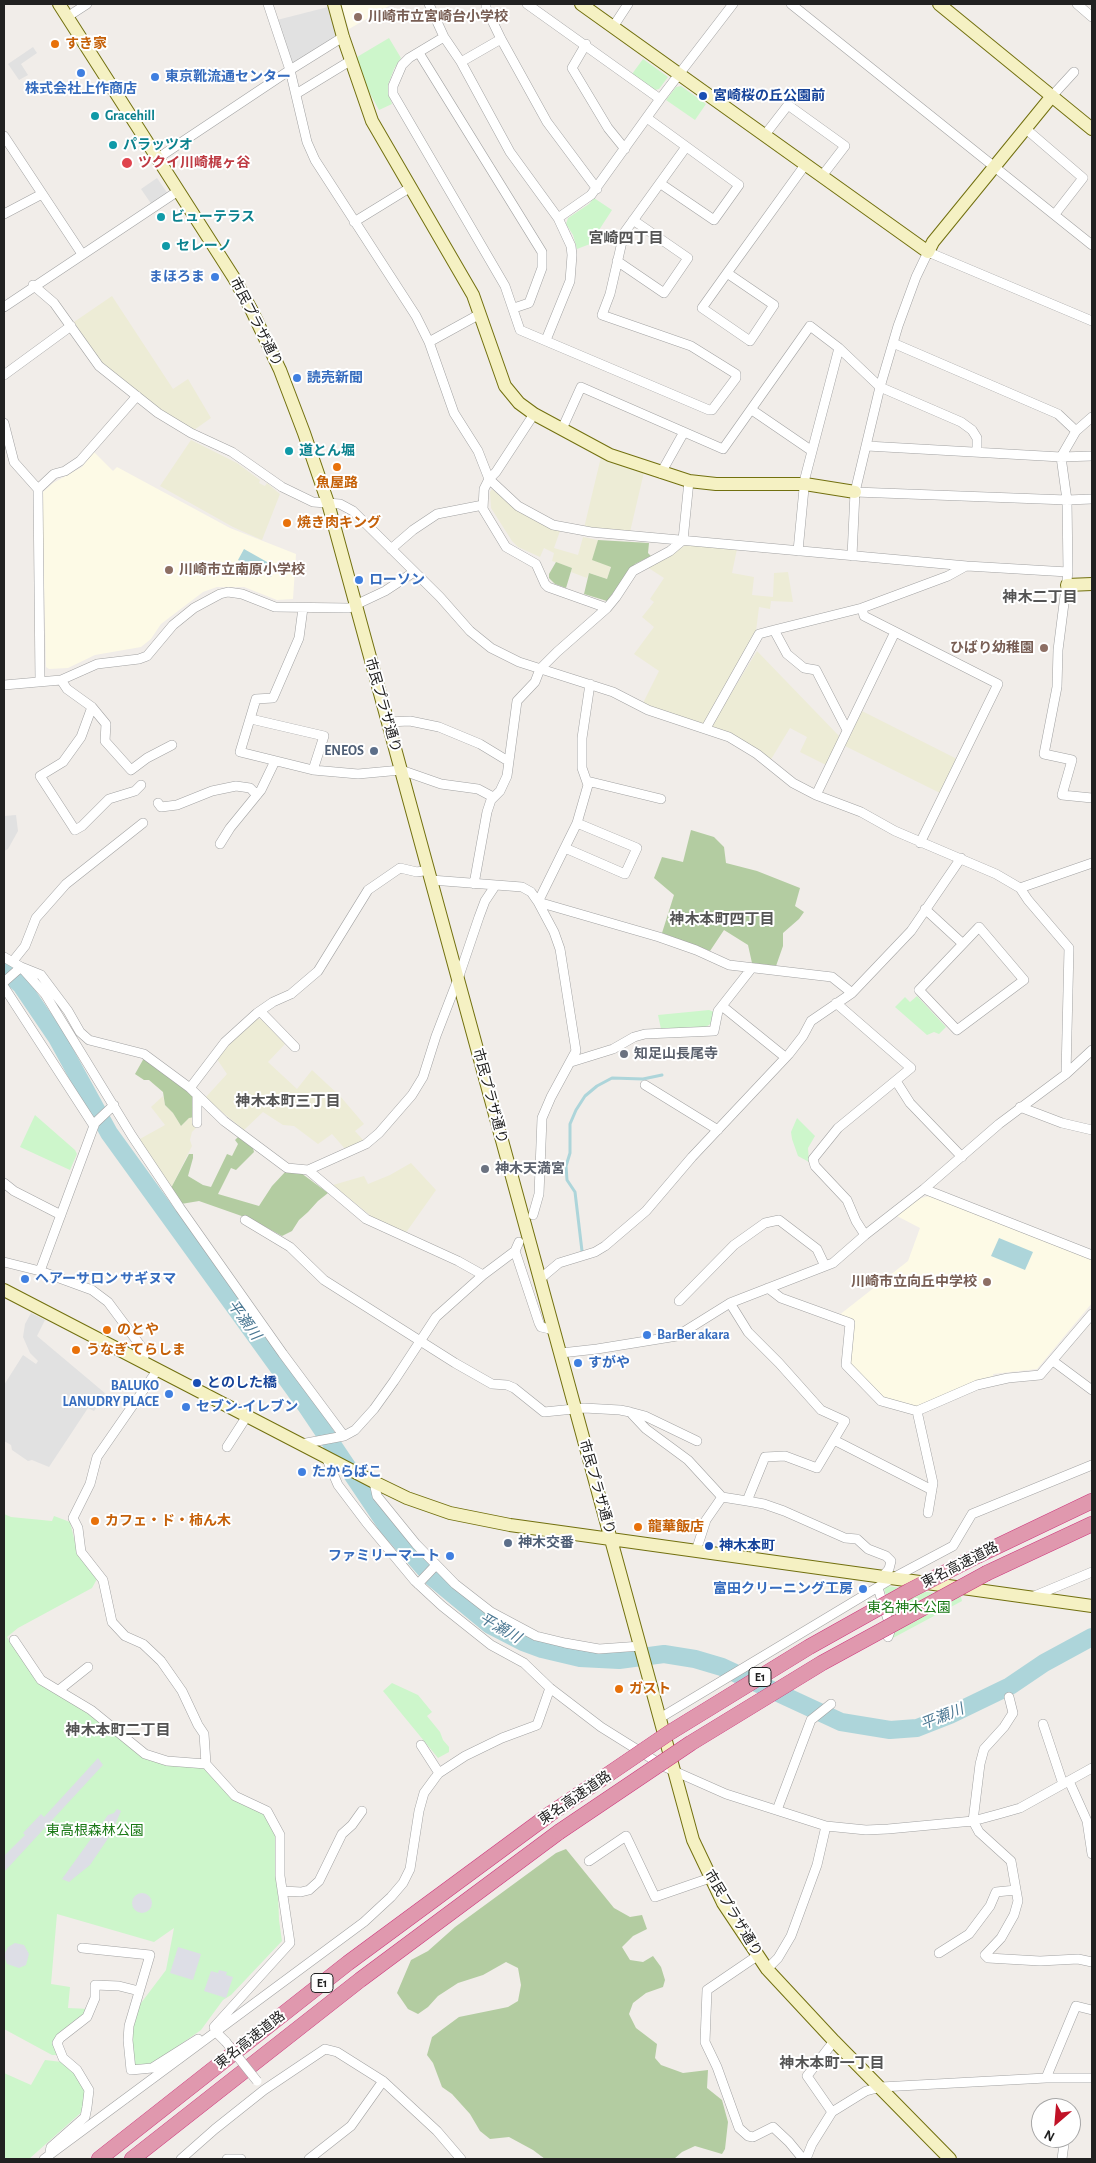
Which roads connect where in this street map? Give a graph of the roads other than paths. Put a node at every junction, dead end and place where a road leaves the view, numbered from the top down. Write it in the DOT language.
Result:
graph roads {
  1 [pos="59,4"];
  2 [pos="87,4"];
  3 [pos="268,4"];
  4 [pos="334,4"];
  5 [pos="429,4"];
  6 [pos="486,4"];
  7 [pos="527,4"];
  8 [pos="581,4"];
  9 [pos="628,4"];
  10 [pos="733,4"];
  11 [pos="791,4"];
  12 [pos="939,4"];
  13 [pos="1077,4"];
  14 [pos="67,17"];
  15 [pos="1092,17"];
  16 [pos="612,27"];
  17 [pos="342,37"];
  18 [pos="444,37"];
  19 [pos="501,39"];
  20 [pos="586,44"];
  21 [pos="419,53"];
  22 [pos="350,60"];
  23 [pos="461,62"];
  24 [pos="290,70"];
  25 [pos="1074,72"];
  26 [pos="678,74"];
  27 [pos="296,94"];
  28 [pos="1052,96"];
  29 [pos="660,99"];
  30 [pos="647,118"];
  31 [pos="1092,129"];
  32 [pos="1026,130"];
  33 [pos="4,136"];
  34 [pos="764,136"];
  35 [pos="686,147"];
  36 [pos="625,149"];
  37 [pos="8,151"];
  38 [pos="158,158"];
  39 [pos="805,165"];
  40 [pos="995,167"];
  41 [pos="822,176"];
  42 [pos="661,184"];
  43 [pos="411,187"];
  44 [pos="597,189"];
  45 [pos="178,191"];
  46 [pos="42,194"];
  47 [pos="4,214"];
  48 [pos="1055,214"];
  49 [pos="558,218"];
  50 [pos="633,220"];
  51 [pos="354,222"];
  52 [pos="1092,245"];
  53 [pos="928,252"];
  54 [pos="82,254"];
  55 [pos="617,262"];
  56 [pos="727,273"];
  57 [pos="33,285"];
  58 [pos="4,307"];
  59 [pos="514,308"];
  60 [pos="480,314"];
  61 [pos="1092,321"];
  62 [pos="71,326"];
  63 [pos="546,340"];
  64 [pos="429,342"];
  65 [pos="893,343"];
  66 [pos="838,348"];
  67 [pos="4,375"];
  68 [pos="880,386"];
  69 [pos="137,396"];
  70 [pos="752,410"];
  71 [pos="534,414"];
  72 [pos="1092,417"];
  73 [pos="4,423"];
  74 [pos="562,429"];
  75 [pos="1076,431"];
  76 [pos="684,432"];
  77 [pos="866,446"];
  78 [pos="812,451"];
  79 [pos="977,452"];
  80 [pos="1092,456"];
  81 [pos="1061,457"];
  82 [pos="661,473"];
  83 [pos="488,479"];
  84 [pos="689,481"];
  85 [pos="805,484"];
  86 [pos="38,489"];
  87 [pos="855,492"];
  88 [pos="1092,499"];
  89 [pos="1067,500"];
  90 [pos="328,502"];
  91 [pos="483,505"];
  92 [pos="683,540"];
  93 [pos="391,550"];
  94 [pos="798,551"];
  95 [pos="852,556"];
  96 [pos="968,566"];
  97 [pos="414,572"];
  98 [pos="1068,572"];
  99 [pos="1092,584"];
  100 [pos="1067,585"];
  101 [pos="356,606"];
  102 [pos="303,608"];
  103 [pos="607,608"];
  104 [pos="862,608"];
  105 [pos="774,630"];
  106 [pos="895,632"];
  107 [pos="540,669"];
  108 [pos="61,680"];
  109 [pos="40,681"];
  110 [pos="590,684"];
  111 [pos="4,685"];
  112 [pos="92,707"];
  113 [pos="251,719"];
  114 [pos="387,722"];
  115 [pos="706,728"];
  116 [pos="847,730"];
  117 [pos="172,746"];
  118 [pos="275,761"];
  119 [pos="508,761"];
  120 [pos="313,770"];
  121 [pos="401,770"];
  122 [pos="587,781"];
  123 [pos="141,785"];
  124 [pos="257,794"];
  125 [pos="816,795"];
  126 [pos="493,796"];
  127 [pos="1092,798"];
  128 [pos="661,799"];
  129 [pos="161,808"];
  130 [pos="143,823"];
  131 [pos="577,823"];
  132 [pos="920,842"];
  133 [pos="220,844"];
  134 [pos="565,848"];
  135 [pos="961,858"];
  136 [pos="1092,863"];
  137 [pos="430,875"];
  138 [pos="474,884"];
  139 [pos="495,886"];
  140 [pos="1020,888"];
  141 [pos="538,902"];
  142 [pos="925,909"];
  143 [pos="962,943"];
  144 [pos="4,957"];
  145 [pos="17,966"];
  146 [pos="751,969"];
  147 [pos="458,980"];
  148 [pos="5,983"];
  149 [pos="852,993"];
  150 [pos="836,1003"];
  151 [pos="722,1006"];
  152 [pos="260,1011"];
  153 [pos="295,1047"];
  154 [pos="1092,1050"];
  155 [pos="785,1058"];
  156 [pos="571,1062"];
  157 [pos="1066,1074"];
  158 [pos="896,1081"];
  159 [pos="645,1085"];
  160 [pos="190,1088"];
  161 [pos="198,1097"];
  162 [pos="113,1107"];
  163 [pos="1020,1107"];
  164 [pos="197,1123"];
  165 [pos="94,1125"];
  166 [pos="718,1130"];
  167 [pos="1092,1130"];
  168 [pos="962,1157"];
  169 [pos="308,1170"];
  170 [pos="4,1183"];
  171 [pos="924,1190"];
  172 [pos="61,1215"];
  173 [pos="533,1215"];
  174 [pos="245,1220"];
  175 [pos="865,1235"];
  176 [pos="1092,1255"];
  177 [pos="4,1262"];
  178 [pos="825,1266"];
  179 [pos="40,1271"];
  180 [pos="483,1275"];
  181 [pos="540,1279"];
  182 [pos="768,1288"];
  183 [pos="4,1290"];
  184 [pos="679,1301"];
  185 [pos="730,1303"];
  186 [pos="1092,1314"];
  187 [pos="554,1330"];
  188 [pos="420,1340"];
  189 [pos="561,1353"];
  190 [pos="142,1361"];
  191 [pos="1053,1361"];
  192 [pos="158,1369"];
  193 [pos="1092,1390"];
  194 [pos="575,1409"];
  195 [pos="630,1412"];
  196 [pos="917,1412"];
  197 [pos="247,1416"];
  198 [pos="344,1436"];
  199 [pos="834,1440"];
  200 [pos="697,1441"];
  201 [pos="301,1444"];
  202 [pos="227,1447"];
  203 [pos="326,1457"];
  204 [pos="1092,1465"];
  205 [pos="374,1482"];
  206 [pos="932,1490"];
  207 [pos="722,1497"];
  208 [pos="747,1500"];
  209 [pos="1092,1501"];
  210 [pos="928,1513"];
  211 [pos="1092,1524"];
  212 [pos="611,1538"];
  213 [pos="696,1551"];
  214 [pos="435,1567"];
  215 [pos="1092,1572"];
  216 [pos="885,1580"];
  217 [pos="420,1582"];
  218 [pos="1032,1598"];
  219 [pos="1092,1606"];
  220 [pos="888,1637"];
  221 [pos="14,1640"];
  222 [pos="641,1648"];
  223 [pos="88,1667"];
  224 [pos="550,1688"];
  225 [pos="59,1690"];
  226 [pos="1009,1697"];
  227 [pos="829,1705"];
  228 [pos="660,1718"];
  229 [pos="1043,1724"];
  230 [pos="421,1745"];
  231 [pos="206,1764"];
  232 [pos="1092,1768"];
  233 [pos="674,1772"];
  234 [pos="439,1773"];
  235 [pos="1066,1782"];
  236 [pos="777,1810"];
  237 [pos="362,1811"];
  238 [pos="973,1821"];
  239 [pos="826,1826"];
  240 [pos="1092,1854"];
  241 [pos="589,1861"];
  242 [pos="710,1878"];
  243 [pos="1016,1890"];
  244 [pos="283,1891"];
  245 [pos="82,1948"];
  246 [pos="939,1953"];
  247 [pos="757,1956"];
  248 [pos="1092,1962"];
  249 [pos="766,1969"];
  250 [pos="140,1991"];
  251 [pos="1092,2010"];
  252 [pos="216,2032"];
  253 [pos="834,2041"];
  254 [pos="1046,2078"];
  255 [pos="1092,2078"];
  256 [pos="383,2081"];
  257 [pos="881,2087"];
  258 [pos="264,2090"];
  259 [pos="832,2112"];
  260 [pos="47,2158"];
  261 [pos="100,2159"];
  262 [pos="132,2159"];
  263 [pos="180,2159"];
  264 [pos="226,2159"];
  265 [pos="241,2159"];
  266 [pos="309,2159"];
  267 [pos="461,2159"];
  268 [pos="805,2159"];
  269 [pos="950,2159"];
  1 -- 14 [label="street, 市民プラザ通り"];
  2 -- 14 [label="street"];
  3 -- 24 [label="street"];
  4 -- 17 [label="street"];
  5 -- 18 [label="street"];
  6 -- 19 [label="street"];
  7 -- 20 [label="street"];
  8 -- 16 [label="street"];
  9 -- 16 [label="street"];
  10 -- 26 [label="street"];
  11 -- 40 [label="street"];
  12 -- 28 [label="street"];
  13 -- 15 [label="street"];
  14 -- 38 [label="street, 市民プラザ通り"];
  16 -- 26 [label="street"];
  17 -- 22 [label="street"];
  17 -- 24 [label="street"];
  18 -- 21 [label="street"];
  18 -- 23 [label="street"];
  19 -- 23 [label="street"];
  19 -- 44 [label="street"];
  20 -- 29 [label="street"];
  20 -- 36 [label="street"];
  21 -- 59 [label="street"];
  21 -- 59 [label="street"];
  22 -- 27 [label="street"];
  22 -- 43 [label="street"];
  23 -- 49 [label="street"];
  24 -- 27 [label="street"];
  24 -- 38 [label="street"];
  25 -- 28 [label="street"];
  26 -- 29 [label="street"];
  26 -- 34 [label="street"];
  27 -- 51 [label="street"];
  28 -- 31 [label="street"];
  28 -- 32 [label="street"];
  29 -- 30 [label="street"];
  30 -- 35 [label="street"];
  30 -- 36 [label="street"];
  32 -- 40 [label="street"];
  32 -- 48 [label="street"];
  33 -- 37 [label="street"];
  34 -- 39 [label="street"];
  34 -- 41 [label="street"];
  35 -- 42 [label="street"];
  35 -- 42 [label="street"];
  36 -- 44 [label="street"];
  37 -- 46 [label="street"];
  38 -- 45 [label="street, 市民プラザ通り"];
  39 -- 41 [label="street"];
  39 -- 56 [label="street"];
  40 -- 48 [label="street"];
  40 -- 53 [label="street"];
  41 -- 53 [label="street"];
  42 -- 50 [label="street"];
  43 -- 51 [label="street"];
  43 -- 60 [label="street"];
  44 -- 49 [label="street"];
  45 -- 54 [label="street"];
  45 -- 90 [label="street, 市民プラザ通り"];
  46 -- 47 [label="street"];
  46 -- 54 [label="street"];
  48 -- 52 [label="street"];
  49 -- 63 [label="street"];
  50 -- 55 [label="street"];
  50 -- 55 [label="street"];
  51 -- 64 [label="street"];
  53 -- 61 [label="street"];
  53 -- 65 [label="street"];
  54 -- 57 [label="street"];
  55 -- 63 [label="street"];
  56 -- 56 [label="street"];
  57 -- 58 [label="street"];
  57 -- 62 [label="street"];
  59 -- 63 [label="street"];
  60 -- 64 [label="street"];
  60 -- 71 [label="street"];
  62 -- 67 [label="street"];
  62 -- 69 [label="street"];
  64 -- 83 [label="street"];
  65 -- 68 [label="street"];
  65 -- 75 [label="street"];
  66 -- 68 [label="street"];
  66 -- 70 [label="street"];
  66 -- 78 [label="street"];
  68 -- 77 [label="street"];
  68 -- 79 [label="street"];
  69 -- 86 [label="street"];
  69 -- 90 [label="street"];
  70 -- 76 [label="street"];
  70 -- 78 [label="street"];
  71 -- 74 [label="street"];
  71 -- 83 [label="street"];
  72 -- 75 [label="street"];
  73 -- 86 [label="street"];
  74 -- 76 [label="street"];
  74 -- 82 [label="street"];
  75 -- 81 [label="street"];
  76 -- 82 [label="street"];
  77 -- 79 [label="street"];
  77 -- 87 [label="street"];
  78 -- 85 [label="street"];
  79 -- 81 [label="street"];
  80 -- 81 [label="street"];
  81 -- 89 [label="street"];
  82 -- 84 [label="street"];
  83 -- 91 [label="street"];
  83 -- 92 [label="street"];
  84 -- 85 [label="street"];
  84 -- 92 [label="street"];
  85 -- 87 [label="street"];
  85 -- 94 [label="street"];
  86 -- 109 [label="street"];
  87 -- 89 [label="street"];
  87 -- 95 [label="street"];
  88 -- 89 [label="street"];
  89 -- 98 [label="street"];
  90 -- 93 [label="street"];
  90 -- 101 [label="street, 市民プラザ通り"];
  91 -- 93 [label="street"];
  91 -- 103 [label="street"];
  92 -- 94 [label="street"];
  92 -- 103 [label="street"];
  93 -- 97 [label="street"];
  94 -- 95 [label="street"];
  95 -- 96 [label="street"];
  96 -- 98 [label="street"];
  96 -- 104 [label="street"];
  97 -- 101 [label="street"];
  97 -- 107 [label="street"];
  98 -- 100 [label="street"];
  99 -- 100 [label="street"];
  100 -- 127 [label="street"];
  101 -- 102 [label="street"];
  101 -- 114 [label="street, 市民プラザ通り"];
  102 -- 108 [label="street"];
  102 -- 113 [label="street"];
  103 -- 107 [label="street"];
  104 -- 105 [label="street"];
  104 -- 106 [label="street"];
  105 -- 115 [label="street"];
  105 -- 116 [label="street"];
  106 -- 116 [label="street"];
  106 -- 132 [label="street"];
  107 -- 110 [label="street"];
  107 -- 119 [label="street"];
  108 -- 109 [label="street"];
  108 -- 112 [label="street"];
  109 -- 111 [label="street"];
  110 -- 115 [label="street"];
  110 -- 122 [label="street"];
  112 -- 117 [label="street"];
  112 -- 123 [label="street"];
  113 -- 118 [label="street"];
  113 -- 120 [label="street"];
  114 -- 119 [label="street"];
  114 -- 121 [label="street, 市民プラザ通り"];
  115 -- 125 [label="street"];
  116 -- 125 [label="street"];
  118 -- 120 [label="street"];
  118 -- 124 [label="street"];
  119 -- 126 [label="street"];
  120 -- 121 [label="street"];
  121 -- 126 [label="street"];
  121 -- 137 [label="street, 市民プラザ通り"];
  122 -- 128 [label="street"];
  122 -- 131 [label="street"];
  124 -- 129 [label="street"];
  124 -- 133 [label="street"];
  125 -- 132 [label="street"];
  126 -- 138 [label="street"];
  130 -- 145 [label="street"];
  131 -- 134 [label="street"];
  131 -- 134 [label="street"];
  132 -- 135 [label="street"];
  134 -- 141 [label="street"];
  135 -- 140 [label="street"];
  135 -- 142 [label="street"];
  136 -- 140 [label="street"];
  137 -- 138 [label="street"];
  137 -- 147 [label="street, 市民プラザ通り"];
  137 -- 152 [label="street"];
  138 -- 139 [label="street"];
  139 -- 141 [label="street"];
  139 -- 147 [label="street"];
  140 -- 157 [label="street"];
  141 -- 146 [label="street"];
  141 -- 156 [label="street"];
  142 -- 143 [label="street"];
  142 -- 149 [label="street"];
  143 -- 143 [label="street"];
  144 -- 145 [label="street"];
  145 -- 148 [label="street"];
  145 -- 160 [label="street"];
  145 -- 162 [label="street"];
  146 -- 149 [label="street"];
  146 -- 151 [label="street"];
  147 -- 169 [label="street"];
  147 -- 181 [label="street, 市民プラザ通り"];
  148 -- 165 [label="street"];
  149 -- 150 [label="street"];
  150 -- 155 [label="street"];
  150 -- 158 [label="street"];
  151 -- 155 [label="street"];
  151 -- 156 [label="street"];
  152 -- 153 [label="street"];
  152 -- 160 [label="street"];
  154 -- 157 [label="street"];
  155 -- 166 [label="street"];
  156 -- 173 [label="street"];
  157 -- 163 [label="street"];
  158 -- 168 [label="street"];
  158 -- 175 [label="street"];
  159 -- 166 [label="street"];
  160 -- 161 [label="street"];
  161 -- 164 [label="street"];
  161 -- 169 [label="street"];
  162 -- 165 [label="street"];
  162 -- 198 [label="street"];
  163 -- 167 [label="street"];
  163 -- 168 [label="street"];
  165 -- 172 [label="street"];
  166 -- 181 [label="street"];
  168 -- 171 [label="street"];
  169 -- 180 [label="street"];
  170 -- 172 [label="street"];
  171 -- 175 [label="street"];
  171 -- 176 [label="street"];
  172 -- 179 [label="street"];
  174 -- 188 [label="street"];
  175 -- 178 [label="street"];
  177 -- 179 [label="street"];
  178 -- 182 [label="street"];
  178 -- 184 [label="street"];
  179 -- 190 [label="street"];
  180 -- 187 [label="street"];
  180 -- 188 [label="street"];
  181 -- 187 [label="street, 市民プラザ通り"];
  182 -- 185 [label="street"];
  182 -- 196 [label="street"];
  183 -- 190 [label="street"];
  185 -- 189 [label="street"];
  185 -- 199 [label="street"];
  186 -- 191 [label="street"];
  187 -- 189 [label="street, 市民プラザ通り"];
  188 -- 194 [label="street"];
  188 -- 198 [label="street"];
  189 -- 194 [label="street, 市民プラザ通り"];
  190 -- 192 [label="street"];
  191 -- 193 [label="street"];
  191 -- 196 [label="street"];
  192 -- 197 [label="street"];
  192 -- 231 [label="street"];
  194 -- 195 [label="street"];
  194 -- 212 [label="street, 市民プラザ通り"];
  195 -- 200 [label="street"];
  195 -- 207 [label="street"];
  196 -- 206 [label="street"];
  197 -- 201 [label="street"];
  197 -- 202 [label="street"];
  198 -- 201 [label="street"];
  199 -- 206 [label="street"];
  199 -- 208 [label="street"];
  201 -- 203 [label="street"];
  203 -- 205 [label="street"];
  203 -- 217 [label="street"];
  204 -- 216 [label="street"];
  205 -- 212 [label="street"];
  205 -- 214 [label="street"];
  206 -- 210 [label="street"];
  207 -- 208 [label="street"];
  207 -- 213 [label="street"];
  208 -- 216 [label="street"];
  209 -- 261 [label="highway, 東名高速道路 / E1, bridge"];
  211 -- 262 [label="highway, 東名高速道路 / E1, bridge"];
  212 -- 213 [label="street"];
  212 -- 222 [label="street, 市民プラザ通り"];
  213 -- 216 [label="street"];
  214 -- 217 [label="street"];
  214 -- 222 [label="street"];
  215 -- 218 [label="street"];
  216 -- 218 [label="street"];
  216 -- 220 [label="street"];
  216 -- 228 [label="street"];
  217 -- 224 [label="street"];
  218 -- 219 [label="street"];
  221 -- 225 [label="street"];
  222 -- 228 [label="street, 市民プラザ通り"];
  223 -- 225 [label="street"];
  224 -- 233 [label="street"];
  224 -- 234 [label="street"];
  225 -- 231 [label="street"];
  226 -- 238 [label="street"];
  227 -- 236 [label="street"];
  228 -- 233 [label="street, 市民プラザ通り"];
  229 -- 235 [label="street"];
  230 -- 234 [label="street"];
  231 -- 244 [label="street"];
  232 -- 235 [label="street"];
  233 -- 236 [label="street"];
  233 -- 242 [label="street, 市民プラザ通り"];
  234 -- 252 [label="street"];
  235 -- 238 [label="street"];
  235 -- 240 [label="street"];
  236 -- 239 [label="street"];
  237 -- 244 [label="street"];
  238 -- 239 [label="street"];
  238 -- 243 [label="street"];
  239 -- 249 [label="street"];
  241 -- 242 [label="street"];
  242 -- 247 [label="street, 市民プラザ通り"];
  243 -- 246 [label="street"];
  243 -- 248 [label="street"];
  244 -- 252 [label="street"];
  245 -- 250 [label="street"];
  247 -- 249 [label="street, 市民プラザ通り"];
  247 -- 268 [label="street"];
  249 -- 253 [label="street, 市民プラザ通り"];
  250 -- 252 [label="street"];
  250 -- 260 [label="street"];
  251 -- 254 [label="street"];
  252 -- 258 [label="street, bridge"];
  252 -- 260 [label="street"];
  253 -- 257 [label="street, 市民プラザ通り"];
  253 -- 259 [label="street"];
  254 -- 255 [label="street"];
  254 -- 257 [label="street"];
  256 -- 258 [label="street"];
  256 -- 266 [label="street"];
  256 -- 267 [label="street"];
  257 -- 259 [label="street"];
  257 -- 269 [label="street, 市民プラザ通り"];
  258 -- 263 [label="street"];
  259 -- 268 [label="street"];
  264 -- 265 [label="street"];
}
